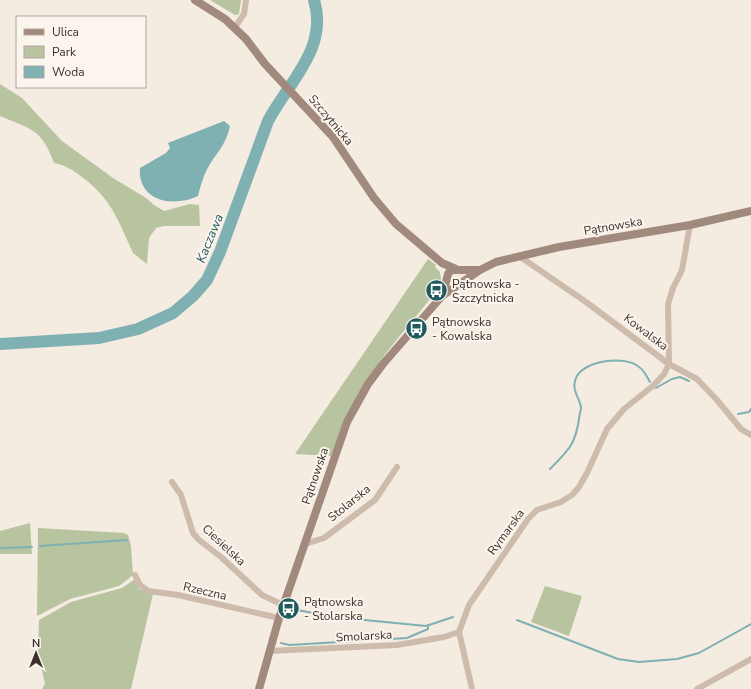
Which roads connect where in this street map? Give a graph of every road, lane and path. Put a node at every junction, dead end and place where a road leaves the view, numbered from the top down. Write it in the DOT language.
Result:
graph roads {
  1 [pos="195,0"];
  2 [pos="246,0"];
  3 [pos="235,27"];
  4 [pos="751,210"];
  5 [pos="690,225"];
  6 [pos="519,256"];
  7 [pos="442,263"];
  8 [pos="458,269"];
  9 [pos="480,270"];
  10 [pos="447,277"];
  11 [pos="460,283"];
  12 [pos="442,296"];
  13 [pos="669,364"];
  14 [pos="751,435"];
  15 [pos="397,467"];
  16 [pos="172,482"];
  17 [pos="305,544"];
  18 [pos="135,575"];
  19 [pos="283,605"];
  20 [pos="279,618"];
  21 [pos="459,632"];
  22 [pos="269,650"];
  23 [pos="751,659"];
  24 [pos="259,689"];
  25 [pos="472,689"];
  26 [pos="697,689"];
  1 -- 3 [label="street, Szczytnicka"];
  2 -- 3 [label="street"];
  3 -- 7 [label="street, Szczytnicka"];
  4 -- 5 [label="street, Pątnowska"];
  5 -- 6 [label="street, Pątnowska"];
  5 -- 13 [label="street"];
  6 -- 9 [label="street, Pątnowska"];
  6 -- 13 [label="street, Kowalska"];
  7 -- 8 [label="street, Szczytnicka"];
  7 -- 10 [label="street"];
  8 -- 9 [label="street, Pątnowska"];
  8 -- 10 [label="street"];
  8 -- 11 [label="street"];
  9 -- 11 [label="street, Pątnowska"];
  10 -- 11 [label="street"];
  10 -- 12 [label="street, Pątnowska"];
  11 -- 12 [label="street, Pątnowska"];
  12 -- 17 [label="street, Pątnowska"];
  13 -- 14 [label="street, Kowalska"];
  13 -- 21 [label="street, Rymarska"];
  15 -- 17 [label="street, Stolarska"];
  16 -- 19 [label="street, Ciesielska"];
  17 -- 19 [label="street, Pątnowska"];
  18 -- 20 [label="street, Rzeczna"];
  19 -- 20 [label="street, Pątnowska"];
  20 -- 22 [label="street, Pątnowska"];
  21 -- 22 [label="street, Smolarska"];
  21 -- 25 [label="street"];
  22 -- 24 [label="street, Pątnowska"];
  23 -- 26 [label="street"];
}
